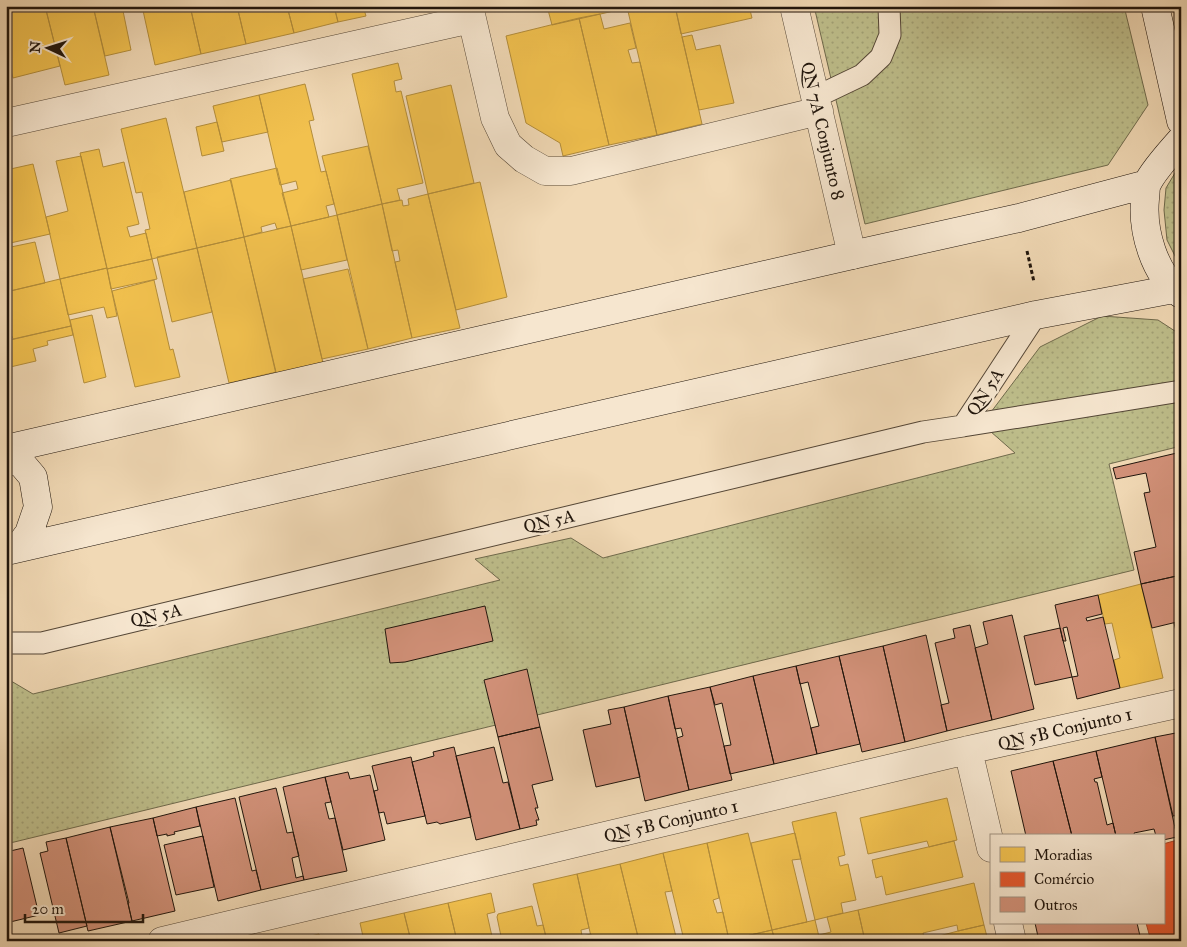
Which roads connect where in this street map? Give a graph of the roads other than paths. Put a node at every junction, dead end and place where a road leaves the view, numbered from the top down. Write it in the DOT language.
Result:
graph roads {
  1 [pos="794,6"];
  2 [pos="889,6"];
  3 [pos="1155,6"];
  4 [pos="470,12"];
  5 [pos="817,104"];
  6 [pos="1181,121"];
  7 [pos="6,123"];
  8 [pos="1181,140"];
  9 [pos="1147,184"];
  10 [pos="852,255"];
  11 [pos="1177,292"];
  12 [pos="1038,314"];
  13 [pos="1181,391"];
  14 [pos="963,426"];
  15 [pos="6,449"];
  16 [pos="6,457"];
  17 [pos="12,549"];
  18 [pos="6,643"];
  19 [pos="1181,703"];
  20 [pos="968,750"];
  21 [pos="990,844"];
  22 [pos="1008,924"];
  23 [pos="162,941"];
  24 [pos="1012,941"];
  1 -- 5 [label="main road, QN 7A Conjunto 8"];
  2 -- 5 [label="lane"];
  3 -- 6 [label="main road"];
  4 -- 5 [label="main road"];
  4 -- 7 [label="main road"];
  5 -- 10 [label="main road, QN 7A Conjunto 8"];
  8 -- 9 [label="main road"];
  9 -- 10 [label="main road"];
  9 -- 11 [label="main road"];
  10 -- 15 [label="main road"];
  11 -- 12 [label="main road"];
  12 -- 14 [label="lane, QN 5A"];
  12 -- 17 [label="main road"];
  13 -- 14 [label="lane"];
  14 -- 18 [label="lane, QN 5A"];
  16 -- 17 [label="main road"];
  19 -- 20 [label="main road, QN 5B Conjunto 1"];
  20 -- 21 [label="main road"];
  20 -- 23 [label="main road, QN 5B Conjunto 1"];
  22 -- 24 [label="main road"];
}
